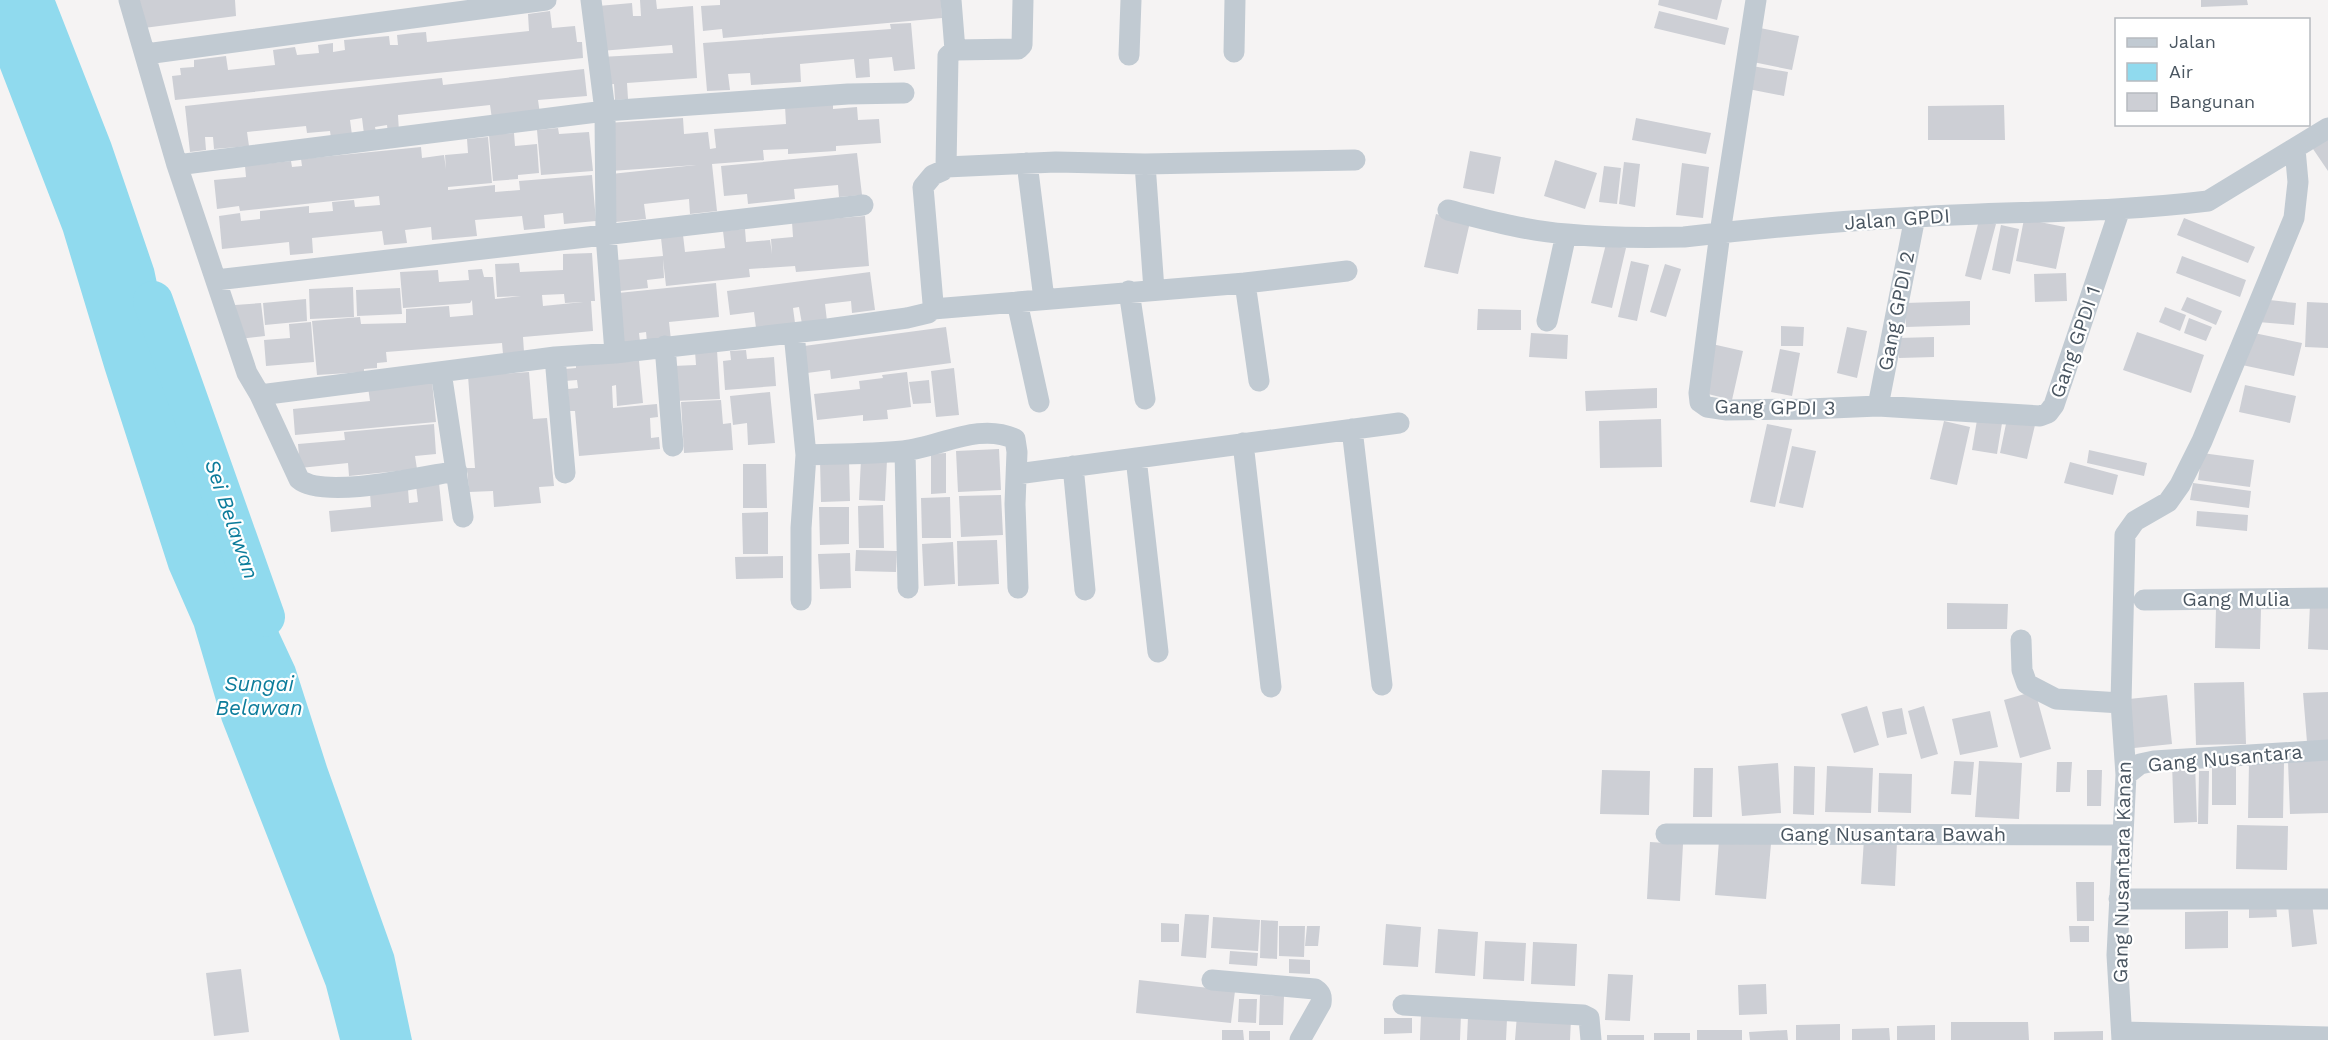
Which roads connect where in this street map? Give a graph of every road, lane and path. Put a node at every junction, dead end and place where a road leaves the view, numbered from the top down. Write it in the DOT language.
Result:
graph roads {
  1 [pos="129,0"];
  2 [pos="546,0"];
  3 [pos="591,0"];
  4 [pos="951,0"];
  5 [pos="1023,0"];
  6 [pos="1131,0"];
  7 [pos="1235,0"];
  8 [pos="1756,0"];
  9 [pos="955,50"];
  10 [pos="1234,52"];
  11 [pos="146,54"];
  12 [pos="1129,55"];
  13 [pos="904,93"];
  14 [pos="605,111"];
  15 [pos="2328,128"];
  16 [pos="2295,148"];
  17 [pos="1355,160"];
  18 [pos="1027,163"];
  19 [pos="1145,164"];
  20 [pos="177,165"];
  21 [pos="946,167"];
  22 [pos="864,205"];
  23 [pos="2120,209"];
  24 [pos="1448,210"];
  25 [pos="1915,217"];
  26 [pos="1720,233"];
  27 [pos="1566,234"];
  28 [pos="606,235"];
  29 [pos="1347,271"];
  30 [pos="216,280"];
  31 [pos="1245,283"];
  32 [pos="1154,290"];
  33 [pos="1129,291"];
  34 [pos="1044,299"];
  35 [pos="1017,302"];
  36 [pos="933,309"];
  37 [pos="1547,321"];
  38 [pos="794,333"];
  39 [pos="665,346"];
  40 [pos="615,353"];
  41 [pos="555,357"];
  42 [pos="441,372"];
  43 [pos="1259,381"];
  44 [pos="260,395"];
  45 [pos="1145,399"];
  46 [pos="1039,402"];
  47 [pos="1878,406"];
  48 [pos="1399,423"];
  49 [pos="1352,429"];
  50 [pos="1242,444"];
  51 [pos="674,446"];
  52 [pos="905,451"];
  53 [pos="806,455"];
  54 [pos="1136,458"];
  55 [pos="1073,466"];
  56 [pos="457,471"];
  57 [pos="565,473"];
  58 [pos="1017,474"];
  59 [pos="463,517"];
  60 [pos="908,588"];
  61 [pos="1018,588"];
  62 [pos="1085,590"];
  63 [pos="2328,598"];
  64 [pos="801,600"];
  65 [pos="2144,600"];
  66 [pos="2021,640"];
  67 [pos="1158,652"];
  68 [pos="1382,685"];
  69 [pos="1271,687"];
  70 [pos="2121,703"];
  71 [pos="2328,750"];
  72 [pos="2126,775"];
  73 [pos="1666,834"];
  74 [pos="2121,835"];
  75 [pos="2119,899"];
  76 [pos="2328,899"];
  77 [pos="1212,980"];
  78 [pos="1403,1005"];
  79 [pos="2122,1036"];
  80 [pos="2328,1037"];
  81 [pos="1300,1040"];
  82 [pos="1591,1040"];
  1 -- 11 [label="street"];
  2 -- 11 [label="street"];
  3 -- 14 [label="street"];
  4 -- 9 [label="street"];
  5 -- 9 [label="street"];
  6 -- 12 [label="street"];
  7 -- 10 [label="street"];
  8 -- 26 [label="street"];
  9 -- 21 [label="street"];
  11 -- 20 [label="street"];
  13 -- 14 [label="street"];
  14 -- 20 [label="street"];
  14 -- 28 [label="street"];
  15 -- 16 [label="street, Jalan GPDI"];
  16 -- 23 [label="street, Jalan GPDI"];
  16 -- 70 [label="street, Gang Nusantara Kanan"];
  17 -- 19 [label="street"];
  18 -- 19 [label="street"];
  18 -- 21 [label="street"];
  18 -- 34 [label="street"];
  19 -- 32 [label="street"];
  20 -- 30 [label="street"];
  21 -- 36 [label="street"];
  22 -- 28 [label="street"];
  23 -- 25 [label="street, Jalan GPDI"];
  23 -- 47 [label="street, Gang GPDI 1"];
  24 -- 27 [label="street, Jalan GPDI"];
  25 -- 26 [label="street, Jalan GPDI"];
  25 -- 47 [label="street, Gang GPDI 2"];
  26 -- 27 [label="street, Jalan GPDI"];
  26 -- 47 [label="street, Gang GPDI 3"];
  27 -- 37 [label="street"];
  28 -- 30 [label="street"];
  28 -- 40 [label="street"];
  29 -- 31 [label="street"];
  30 -- 44 [label="street"];
  31 -- 32 [label="street"];
  31 -- 43 [label="street"];
  32 -- 33 [label="street"];
  33 -- 34 [label="street"];
  33 -- 45 [label="street"];
  34 -- 35 [label="street"];
  35 -- 36 [label="street"];
  35 -- 46 [label="street"];
  36 -- 38 [label="street"];
  38 -- 39 [label="street"];
  38 -- 53 [label="street"];
  39 -- 40 [label="street"];
  39 -- 51 [label="street"];
  40 -- 41 [label="street"];
  41 -- 42 [label="street"];
  41 -- 57 [label="street"];
  42 -- 44 [label="street"];
  42 -- 56 [label="street"];
  44 -- 56 [label="street"];
  48 -- 49 [label="street"];
  49 -- 50 [label="street"];
  49 -- 68 [label="street"];
  50 -- 54 [label="street"];
  50 -- 69 [label="street"];
  52 -- 53 [label="street"];
  52 -- 58 [label="street"];
  52 -- 60 [label="street"];
  53 -- 64 [label="street"];
  54 -- 55 [label="street"];
  54 -- 67 [label="street"];
  55 -- 58 [label="street"];
  55 -- 62 [label="street"];
  56 -- 59 [label="street"];
  58 -- 61 [label="street"];
  63 -- 65 [label="street, Gang Mulia"];
  66 -- 70 [label="street"];
  70 -- 72 [label="street, Gang Nusantara Kanan"];
  71 -- 72 [label="street, Gang Nusantara"];
  72 -- 74 [label="street, Gang Nusantara Kanan"];
  73 -- 74 [label="street, Gang Nusantara Bawah"];
  74 -- 75 [label="street, Gang Nusantara Kanan"];
  75 -- 76 [label="street"];
  75 -- 79 [label="street, Gang Nusantara Kanan"];
  77 -- 81 [label="street"];
  78 -- 82 [label="street"];
  79 -- 80 [label="street"];
}
